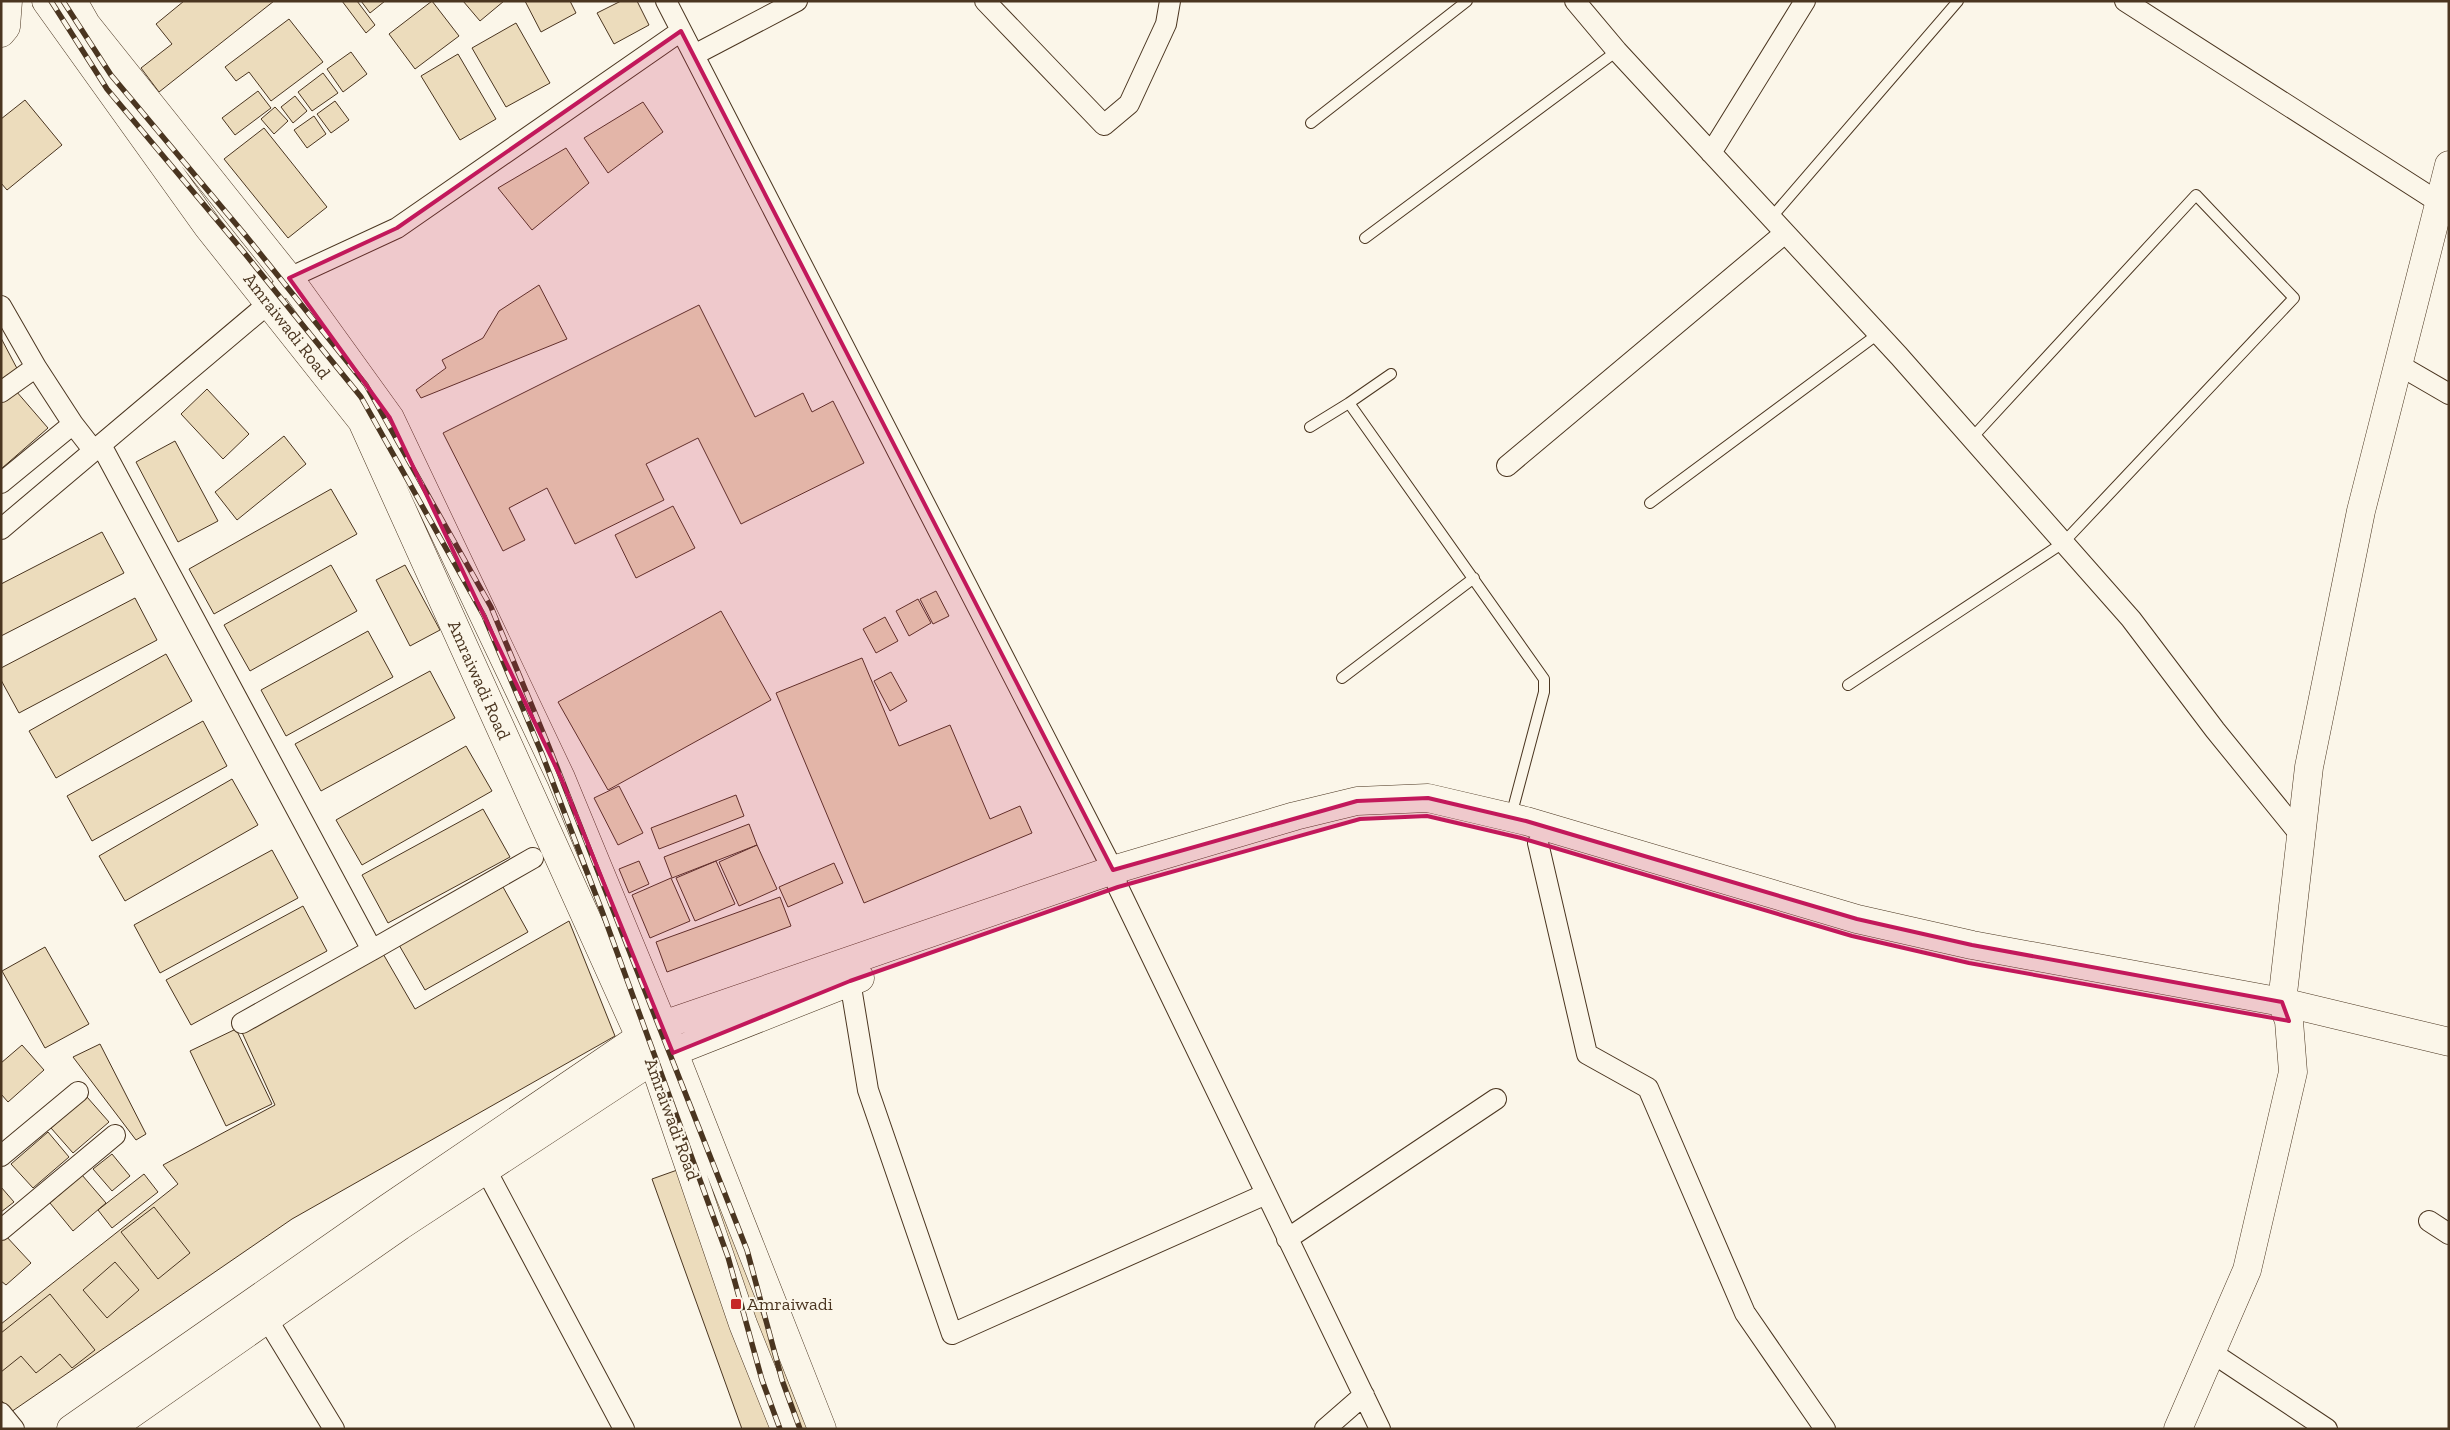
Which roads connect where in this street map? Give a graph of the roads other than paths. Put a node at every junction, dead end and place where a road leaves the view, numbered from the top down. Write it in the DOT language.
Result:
graph roads {
  1 [pos="8,1"];
  2 [pos="46,1"];
  3 [pos="74,1"];
  4 [pos="666,1"];
  5 [pos="797,1"];
  6 [pos="985,1"];
  7 [pos="1170,1"];
  8 [pos="1467,1"];
  9 [pos="1575,1"];
  10 [pos="1805,1"];
  11 [pos="1958,1"];
  12 [pos="2126,1"];
  13 [pos="681,31"];
  14 [pos="1,33"];
  15 [pos="1617,51"];
  16 [pos="694,56"];
  17 [pos="1312,123"];
  18 [pos="1711,153"];
  19 [pos="2449,165"];
  20 [pos="2440,203"];
  21 [pos="1771,218"];
  22 [pos="1785,233"];
  23 [pos="1365,238"];
  24 [pos="289,278"];
  25 [pos="269,303"];
  26 [pos="1,306"];
  27 [pos="1878,334"];
  28 [pos="2399,365"];
  29 [pos="36,367"];
  30 [pos="1391,374"];
  31 [pos="1,392"];
  32 [pos="2449,394"];
  33 [pos="1349,403"];
  34 [pos="73,424"];
  35 [pos="1310,427"];
  36 [pos="1971,439"];
  37 [pos="98,448"];
  38 [pos="1507,466"];
  39 [pos="1,483"];
  40 [pos="1650,503"];
  41 [pos="1,529"];
  42 [pos="2064,543"];
  43 [pos="1474,578"];
  44 [pos="1342,678"];
  45 [pos="1848,685"];
  46 [pos="1510,817"];
  47 [pos="2302,837"];
  48 [pos="1538,843"];
  49 [pos="533,858"];
  50 [pos="1115,879"];
  51 [pos="372,950"];
  52 [pos="850,981"];
  53 [pos="2286,1012"];
  54 [pos="242,1023"];
  55 [pos="651,1031"];
  56 [pos="2449,1042"];
  57 [pos="663,1056"];
  58 [pos="2449,1060"];
  59 [pos="78,1092"];
  60 [pos="1496,1099"];
  61 [pos="115,1135"];
  62 [pos="1,1156"];
  63 [pos="486,1170"];
  64 [pos="1266,1194"];
  65 [pos="2430,1221"];
  66 [pos="1,1230"];
  67 [pos="2449,1234"];
  68 [pos="1287,1239"];
  69 [pos="267,1319"];
  70 [pos="2211,1352"];
  71 [pos="1364,1395"];
  72 [pos="1,1413"];
  73 [pos="14,1429"];
  74 [pos="71,1429"];
  75 [pos="110,1429"];
  76 [pos="334,1429"];
  77 [pos="624,1429"];
  78 [pos="785,1429"];
  79 [pos="822,1429"];
  80 [pos="1325,1429"];
  81 [pos="1380,1429"];
  82 [pos="1825,1429"];
  83 [pos="2178,1429"];
  84 [pos="2327,1429"];
  1 -- 14 [label="main road"];
  2 -- 25 [label="main road, Amraiwadi Road"];
  3 -- 24 [label="main road"];
  4 -- 13 [label="street"];
  5 -- 16 [label="street"];
  6 -- 7 [label="street"];
  8 -- 17 [label="lane"];
  9 -- 15 [label="street"];
  10 -- 18 [label="street"];
  11 -- 21 [label="lane"];
  12 -- 20 [label="street"];
  13 -- 16 [label="street"];
  13 -- 24 [label="street"];
  15 -- 18 [label="street"];
  15 -- 23 [label="lane"];
  16 -- 50 [label="street"];
  18 -- 21 [label="street"];
  19 -- 20 [label="main road"];
  20 -- 28 [label="main road"];
  21 -- 22 [label="street"];
  22 -- 27 [label="street"];
  22 -- 38 [label="street"];
  24 -- 25 [label="street"];
  24 -- 55 [label="main road"];
  25 -- 37 [label="street"];
  25 -- 55 [label="main road, Amraiwadi Road"];
  26 -- 29 [label="street"];
  27 -- 36 [label="street"];
  27 -- 40 [label="lane"];
  28 -- 32 [label="street"];
  28 -- 47 [label="main road"];
  29 -- 31 [label="street"];
  29 -- 34 [label="street"];
  30 -- 33 [label="lane"];
  33 -- 35 [label="lane"];
  33 -- 43 [label="lane"];
  34 -- 37 [label="street"];
  34 -- 39 [label="street"];
  36 -- 42 [label="street"];
  36 -- 42 [label="lane"];
  37 -- 41 [label="street"];
  37 -- 51 [label="street"];
  42 -- 45 [label="lane"];
  42 -- 47 [label="street"];
  43 -- 44 [label="lane"];
  43 -- 46 [label="lane"];
  46 -- 50 [label="main road"];
  46 -- 53 [label="main road"];
  47 -- 53 [label="main road"];
  48 -- 50 [label="main road"];
  48 -- 53 [label="main road"];
  48 -- 82 [label="street"];
  49 -- 51 [label="street"];
  50 -- 52 [label="main road"];
  50 -- 55 [label="main road"];
  50 -- 64 [label="street"];
  51 -- 54 [label="street"];
  52 -- 57 [label="main road"];
  52 -- 64 [label="street"];
  53 -- 56 [label="main road"];
  53 -- 58 [label="main road"];
  53 -- 70 [label="main road"];
  55 -- 57 [label="main road"];
  55 -- 74 [label="main road"];
  57 -- 63 [label="main road"];
  57 -- 78 [label="main road, Amraiwadi Road"];
  57 -- 79 [label="main road"];
  59 -- 62 [label="street"];
  60 -- 68 [label="street"];
  61 -- 66 [label="street"];
  63 -- 69 [label="main road"];
  63 -- 77 [label="street"];
  64 -- 68 [label="street"];
  65 -- 67 [label="street"];
  68 -- 71 [label="street"];
  69 -- 75 [label="main road"];
  69 -- 76 [label="street"];
  70 -- 83 [label="main road"];
  70 -- 84 [label="street"];
  71 -- 80 [label="street"];
  71 -- 81 [label="street"];
  72 -- 73 [label="street"];
}
